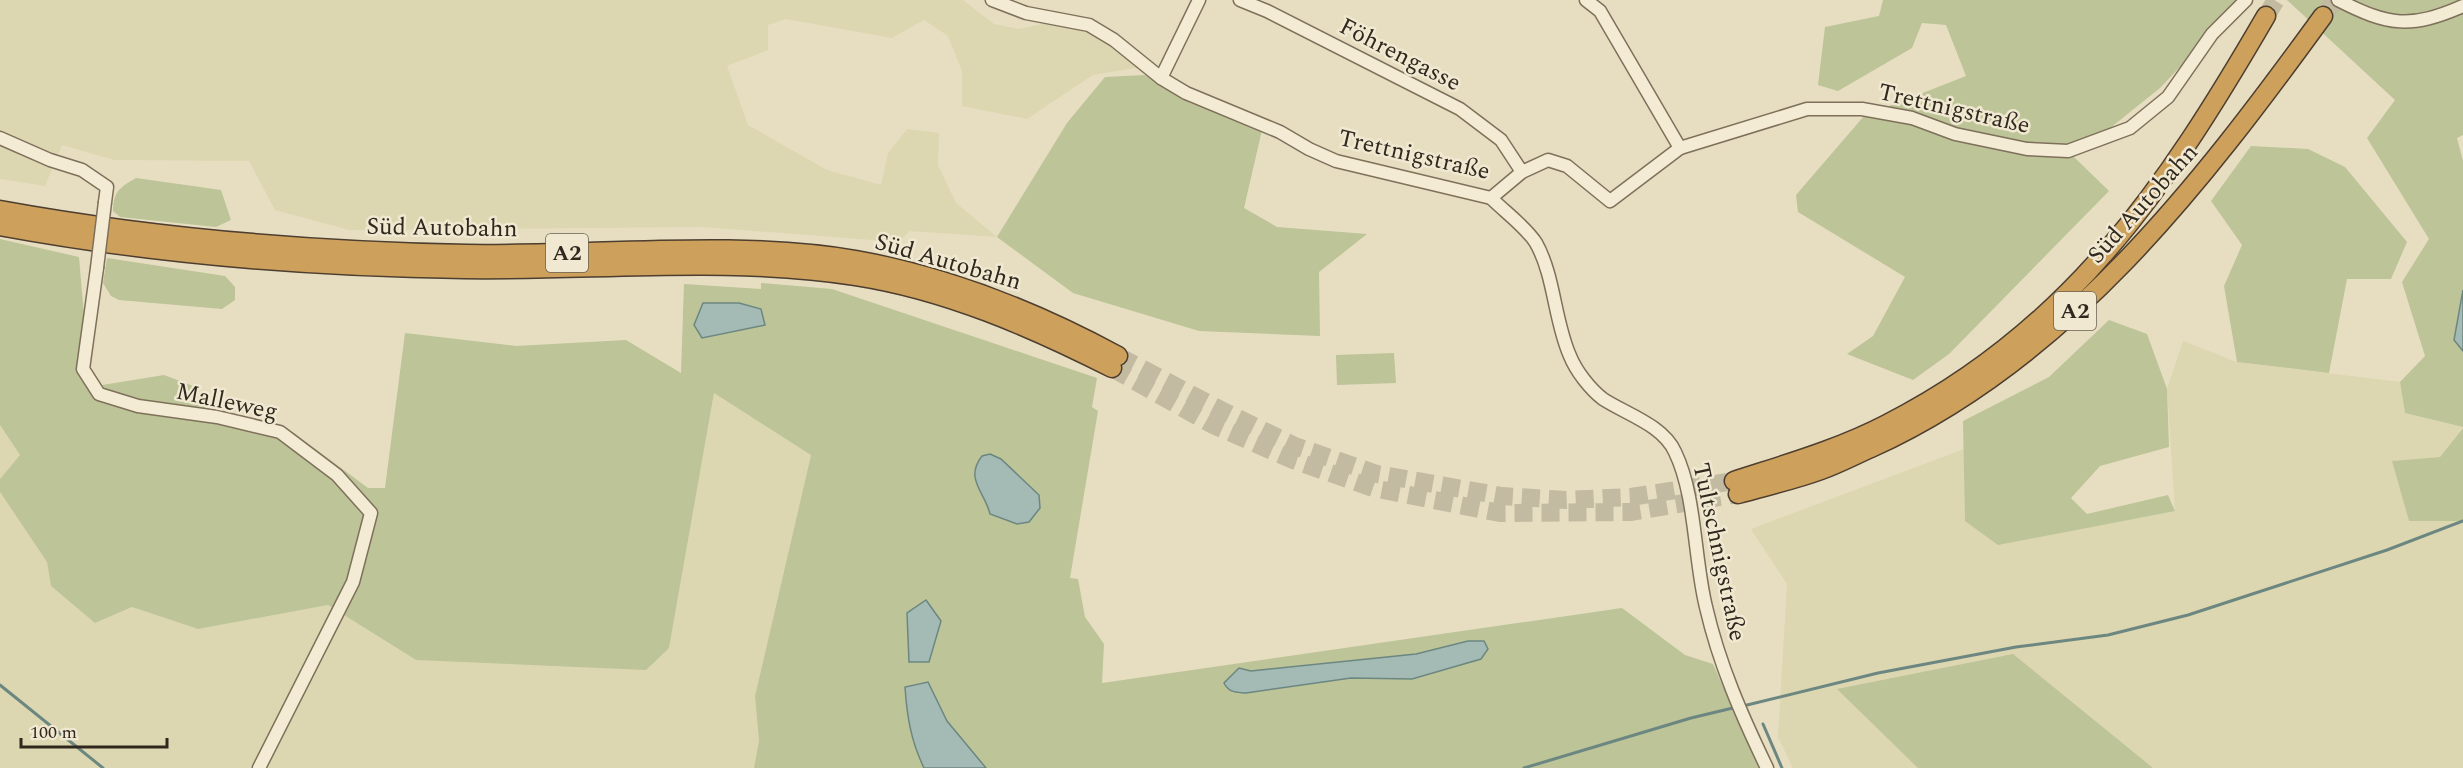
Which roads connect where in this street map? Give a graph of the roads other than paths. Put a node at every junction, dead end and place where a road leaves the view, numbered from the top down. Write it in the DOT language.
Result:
graph roads {
  1 [pos="992,0"];
  2 [pos="1199,0"];
  3 [pos="1240,0"];
  4 [pos="1586,0"];
  5 [pos="2246,0"];
  6 [pos="2338,0"];
  7 [pos="1004,3"];
  8 [pos="2463,6"];
  9 [pos="2266,16"];
  10 [pos="2323,16"];
  11 [pos="1161,78"];
  12 [pos="0,138"];
  13 [pos="1680,148"];
  14 [pos="1522,172"];
  15 [pos="1491,198"];
  16 [pos="0,210"];
  17 [pos="0,226"];
  18 [pos="259,768"];
  19 [pos="1767,768"];
  1 -- 7 [label="street, Trettnigstraße"];
  2 -- 11 [label="street"];
  3 -- 14 [label="street, Föhrengasse"];
  4 -- 13 [label="street"];
  5 -- 13 [label="street, Trettnigstraße"];
  6 -- 8 [label="street"];
  7 -- 11 [label="street, Trettnigstraße"];
  9 -- 10 [label="highway, Süd Autobahn / A2"];
  11 -- 15 [label="street, Trettnigstraße"];
  12 -- 18 [label="street, Malleweg, bridge"];
  13 -- 14 [label="street, Trettnigstraße"];
  14 -- 15 [label="street, Trettnigstraße"];
  15 -- 19 [label="street, Tultschnigstraße"];
  16 -- 17 [label="highway, Süd Autobahn / A2"];
}
